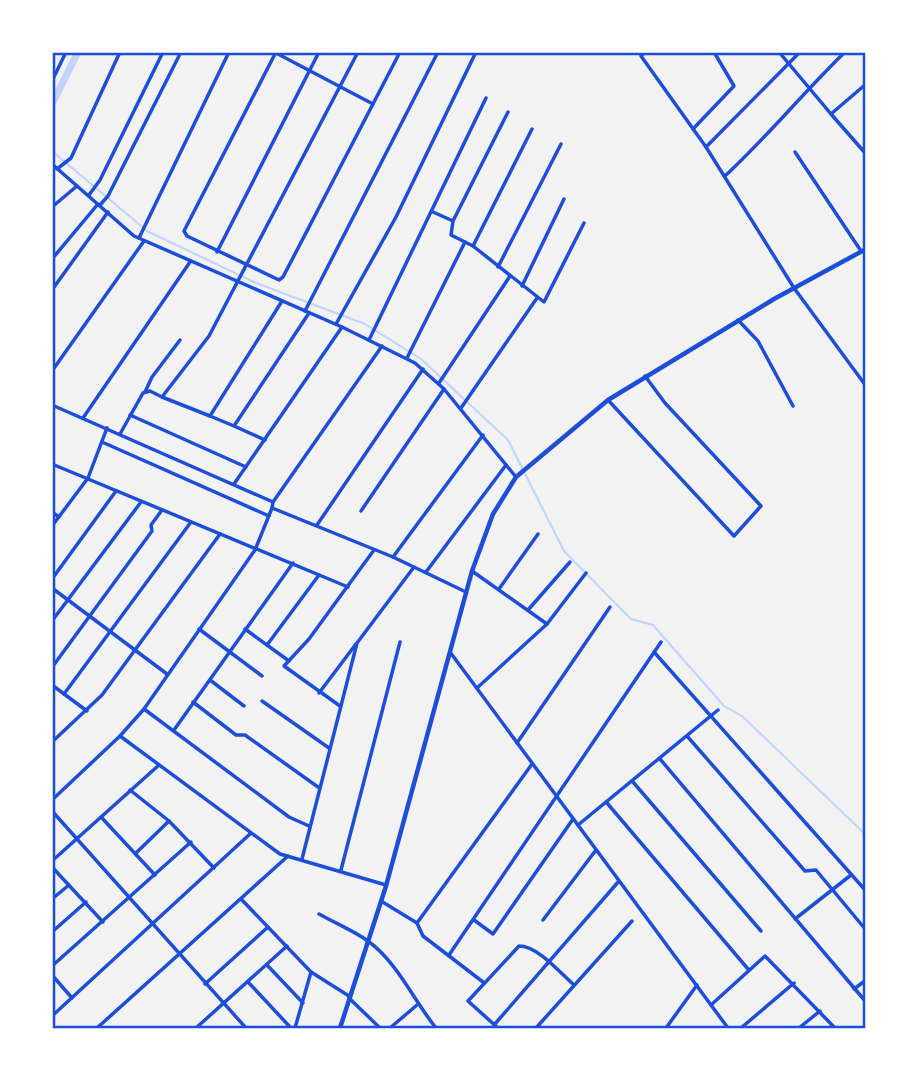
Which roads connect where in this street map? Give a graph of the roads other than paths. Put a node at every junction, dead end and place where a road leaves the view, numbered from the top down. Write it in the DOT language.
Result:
graph roads {
  1 [pos="66,52"];
  2 [pos="120,52"];
  3 [pos="163,52"];
  4 [pos="181,52"];
  5 [pos="229,52"];
  6 [pos="319,52"];
  7 [pos="358,52"];
  8 [pos="400,52"];
  9 [pos="438,52"];
  10 [pos="477,52"];
  11 [pos="714,52"];
  12 [pos="779,52"];
  13 [pos="800,52"];
  14 [pos="845,52"];
  15 [pos="275,53"];
  16 [pos="643,54"];
  17 [pos="788,64"];
  18 [pos="310,71"];
  19 [pos="52,81"];
  20 [pos="340,87"];
  21 [pos="809,88"];
  22 [pos="864,88"];
  23 [pos="486,98"];
  24 [pos="373,104"];
  25 [pos="508,112"];
  26 [pos="831,114"];
  27 [pos="532,129"];
  28 [pos="693,129"];
  29 [pos="561,144"];
  30 [pos="706,147"];
  31 [pos="795,152"];
  32 [pos="866,154"];
  33 [pos="52,164"];
  34 [pos="58,167"];
  35 [pos="725,176"];
  36 [pos="77,186"];
  37 [pos="91,193"];
  38 [pos="564,199"];
  39 [pos="100,204"];
  40 [pos="52,207"];
  41 [pos="432,211"];
  42 [pos="108,212"];
  43 [pos="453,221"];
  44 [pos="584,223"];
  45 [pos="139,237"];
  46 [pos="144,241"];
  47 [pos="465,242"];
  48 [pos="473,246"];
  49 [pos="863,250"];
  50 [pos="217,252"];
  51 [pos="52,259"];
  52 [pos="190,262"];
  53 [pos="248,267"];
  54 [pos="498,267"];
  55 [pos="510,276"];
  56 [pos="240,281"];
  57 [pos="522,286"];
  58 [pos="794,288"];
  59 [pos="52,290"];
  60 [pos="537,298"];
  61 [pos="282,301"];
  62 [pos="307,311"];
  63 [pos="738,320"];
  64 [pos="337,323"];
  65 [pos="342,327"];
  66 [pos="370,338"];
  67 [pos="180,340"];
  68 [pos="382,346"];
  69 [pos="408,357"];
  70 [pos="423,369"];
  71 [pos="52,371"];
  72 [pos="645,376"];
  73 [pos="440,382"];
  74 [pos="866,386"];
  75 [pos="444,389"];
  76 [pos="145,392"];
  77 [pos="162,397"];
  78 [pos="608,400"];
  79 [pos="52,405"];
  80 [pos="463,406"];
  81 [pos="793,406"];
  82 [pos="130,415"];
  83 [pos="210,416"];
  84 [pos="83,418"];
  85 [pos="234,426"];
  86 [pos="107,428"];
  87 [pos="120,434"];
  88 [pos="483,435"];
  89 [pos="265,440"];
  90 [pos="102,442"];
  91 [pos="52,464"];
  92 [pos="506,465"];
  93 [pos="246,467"];
  94 [pos="516,476"];
  95 [pos="88,478"];
  96 [pos="234,484"];
  97 [pos="116,491"];
  98 [pos="141,501"];
  99 [pos="273,502"];
  100 [pos="272,508"];
  101 [pos="162,510"];
  102 [pos="361,511"];
  103 [pos="52,512"];
  104 [pos="268,516"];
  105 [pos="59,517"];
  106 [pos="191,522"];
  107 [pos="317,525"];
  108 [pos="52,526"];
  109 [pos="220,534"];
  110 [pos="538,534"];
  111 [pos="255,550"];
  112 [pos="374,550"];
  113 [pos="393,557"];
  114 [pos="570,562"];
  115 [pos="293,563"];
  116 [pos="414,567"];
  117 [pos="472,571"];
  118 [pos="426,572"];
  119 [pos="586,573"];
  120 [pos="319,575"];
  121 [pos="52,579"];
  122 [pos="348,587"];
  123 [pos="52,588"];
  124 [pos="499,589"];
  125 [pos="466,592"];
  126 [pos="69,600"];
  127 [pos="610,607"];
  128 [pos="528,610"];
  129 [pos="90,616"];
  130 [pos="52,621"];
  131 [pos="547,624"];
  132 [pos="199,628"];
  133 [pos="246,629"];
  134 [pos="110,631"];
  135 [pos="400,642"];
  136 [pos="661,642"];
  137 [pos="357,643"];
  138 [pos="267,645"];
  139 [pos="135,649"];
  140 [pos="229,652"];
  141 [pos="450,652"];
  142 [pos="654,652"];
  143 [pos="289,661"];
  144 [pos="52,666"];
  145 [pos="167,674"];
  146 [pos="262,676"];
  147 [pos="209,679"];
  148 [pos="55,687"];
  149 [pos="476,688"];
  150 [pos="319,692"];
  151 [pos="52,693"];
  152 [pos="64,694"];
  153 [pos="262,701"];
  154 [pos="193,702"];
  155 [pos="244,706"];
  156 [pos="340,707"];
  157 [pos="144,709"];
  158 [pos="718,710"];
  159 [pos="87,711"];
  160 [pos="711,715"];
  161 [pos="174,730"];
  162 [pos="120,736"];
  163 [pos="687,736"];
  164 [pos="52,742"];
  165 [pos="517,743"];
  166 [pos="329,748"];
  167 [pos="660,759"];
  168 [pos="533,764"];
  169 [pos="159,765"];
  170 [pos="633,782"];
  171 [pos="318,787"];
  172 [pos="130,790"];
  173 [pos="556,796"];
  174 [pos="52,800"];
  175 [pos="607,803"];
  176 [pos="52,811"];
  177 [pos="100,817"];
  178 [pos="573,819"];
  179 [pos="169,821"];
  180 [pos="578,825"];
  181 [pos="309,826"];
  182 [pos="250,834"];
  183 [pos="77,838"];
  184 [pos="191,842"];
  185 [pos="596,850"];
  186 [pos="135,853"];
  187 [pos="288,856"];
  188 [pos="302,859"];
  189 [pos="52,861"];
  190 [pos="52,867"];
  191 [pos="214,868"];
  192 [pos="341,870"];
  193 [pos="155,875"];
  194 [pos="852,875"];
  195 [pos="619,881"];
  196 [pos="69,884"];
  197 [pos="386,886"];
  198 [pos="834,889"];
  199 [pos="866,891"];
  200 [pos="129,898"];
  201 [pos="52,899"];
  202 [pos="242,900"];
  203 [pos="381,901"];
  204 [pos="86,902"];
  205 [pos="319,914"];
  206 [pos="795,919"];
  207 [pos="474,920"];
  208 [pos="543,920"];
  209 [pos="632,921"];
  210 [pos="103,922"];
  211 [pos="417,923"];
  212 [pos="153,925"];
  213 [pos="268,927"];
  214 [pos="866,930"];
  215 [pos="761,931"];
  216 [pos="52,932"];
  217 [pos="369,942"];
  218 [pos="287,946"];
  219 [pos="179,955"];
  220 [pos="449,955"];
  221 [pos="548,962"];
  222 [pos="267,965"];
  223 [pos="52,966"];
  224 [pos="748,969"];
  225 [pos="312,972"];
  226 [pos="52,975"];
  227 [pos="866,980"];
  228 [pos="248,982"];
  229 [pos="483,982"];
  230 [pos="794,983"];
  231 [pos="205,984"];
  232 [pos="574,985"];
  233 [pos="697,985"];
  234 [pos="854,989"];
  235 [pos="349,997"];
  236 [pos="72,998"];
  237 [pos="866,1002"];
  238 [pos="303,1003"];
  239 [pos="223,1004"];
  240 [pos="417,1005"];
  241 [pos="711,1005"];
  242 [pos="820,1011"];
  243 [pos="52,1016"];
  244 [pos="723,1021"];
  245 [pos="494,1025"];
  246 [pos="97,1028"];
  247 [pos="198,1028"];
  248 [pos="246,1028"];
  249 [pos="293,1028"];
  250 [pos="341,1028"];
  251 [pos="380,1028"];
  252 [pos="390,1028"];
  253 [pos="436,1028"];
  254 [pos="499,1028"];
  255 [pos="536,1028"];
  256 [pos="666,1028"];
  257 [pos="718,1028"];
  258 [pos="729,1028"];
  259 [pos="741,1028"];
  260 [pos="799,1028"];
  261 [pos="835,1028"];
  1 -- 19 [label="street"];
  2 -- 34 [label="street"];
  3 -- 37 [label="street"];
  4 -- 39 [label="street"];
  5 -- 45 [label="street"];
  6 -- 18 [label="street"];
  7 -- 20 [label="street"];
  8 -- 24 [label="street"];
  9 -- 62 [label="street"];
  10 -- 64 [label="street"];
  11 -- 28 [label="street"];
  12 -- 17 [label="street"];
  13 -- 17 [label="street"];
  14 -- 21 [label="street"];
  15 -- 18 [label="street"];
  15 -- 50 [label="street"];
  16 -- 28 [label="street"];
  17 -- 21 [label="street"];
  17 -- 30 [label="street"];
  18 -- 20 [label="street"];
  18 -- 50 [label="street"];
  20 -- 24 [label="street"];
  20 -- 53 [label="street"];
  21 -- 26 [label="street"];
  21 -- 35 [label="street"];
  22 -- 26 [label="street"];
  23 -- 41 [label="street"];
  24 -- 53 [label="street"];
  25 -- 43 [label="street"];
  26 -- 32 [label="street"];
  27 -- 48 [label="street"];
  28 -- 30 [label="street"];
  29 -- 54 [label="street"];
  30 -- 35 [label="street"];
  31 -- 49 [label="street"];
  33 -- 34 [label="street"];
  34 -- 36 [label="street"];
  35 -- 58 [label="street"];
  36 -- 37 [label="street"];
  36 -- 40 [label="street"];
  37 -- 39 [label="street"];
  38 -- 57 [label="street"];
  39 -- 42 [label="street"];
  39 -- 51 [label="street"];
  41 -- 43 [label="street"];
  41 -- 66 [label="street"];
  42 -- 45 [label="street"];
  42 -- 59 [label="street"];
  43 -- 47 [label="street"];
  44 -- 60 [label="street"];
  45 -- 46 [label="street"];
  46 -- 52 [label="street"];
  46 -- 71 [label="street"];
  47 -- 48 [label="street"];
  47 -- 69 [label="street"];
  48 -- 54 [label="street"];
  49 -- 58 [label="street"];
  50 -- 53 [label="street"];
  52 -- 56 [label="street"];
  52 -- 84 [label="street"];
  53 -- 56 [label="street"];
  54 -- 55 [label="street"];
  55 -- 57 [label="street"];
  55 -- 73 [label="street"];
  56 -- 61 [label="street"];
  56 -- 77 [label="street"];
  57 -- 60 [label="street"];
  58 -- 63 [label="street"];
  58 -- 74 [label="street"];
  60 -- 80 [label="street"];
  61 -- 62 [label="street"];
  61 -- 83 [label="street"];
  62 -- 64 [label="street"];
  62 -- 85 [label="street"];
  63 -- 72 [label="street"];
  63 -- 81 [label="street"];
  64 -- 65 [label="street"];
  65 -- 66 [label="street"];
  65 -- 89 [label="street"];
  66 -- 68 [label="street"];
  67 -- 76 [label="street"];
  68 -- 69 [label="street"];
  68 -- 99 [label="street"];
  69 -- 70 [label="street"];
  70 -- 73 [label="street"];
  70 -- 107 [label="street"];
  72 -- 78 [label="street"];
  72 -- 78 [label="street"];
  73 -- 75 [label="street"];
  75 -- 80 [label="street"];
  75 -- 102 [label="street"];
  76 -- 77 [label="street"];
  76 -- 82 [label="street"];
  77 -- 83 [label="street"];
  78 -- 94 [label="street"];
  79 -- 84 [label="street"];
  80 -- 88 [label="street"];
  82 -- 87 [label="street"];
  82 -- 93 [label="street"];
  83 -- 85 [label="street"];
  84 -- 86 [label="street"];
  85 -- 89 [label="street"];
  86 -- 87 [label="street"];
  86 -- 90 [label="street"];
  87 -- 96 [label="street"];
  88 -- 92 [label="street"];
  88 -- 113 [label="street"];
  89 -- 93 [label="street"];
  90 -- 95 [label="street"];
  90 -- 104 [label="street"];
  91 -- 95 [label="street"];
  92 -- 94 [label="street"];
  92 -- 118 [label="street"];
  93 -- 96 [label="street"];
  94 -- 117 [label="street"];
  95 -- 97 [label="street"];
  95 -- 105 [label="street"];
  96 -- 99 [label="street"];
  97 -- 98 [label="street"];
  97 -- 121 [label="street"];
  98 -- 101 [label="street"];
  98 -- 126 [label="street"];
  99 -- 100 [label="street"];
  100 -- 104 [label="street"];
  100 -- 107 [label="street"];
  101 -- 106 [label="street"];
  101 -- 129 [label="street"];
  103 -- 105 [label="street"];
  104 -- 111 [label="street"];
  105 -- 108 [label="street"];
  106 -- 109 [label="street"];
  106 -- 134 [label="street"];
  107 -- 112 [label="street"];
  109 -- 111 [label="street"];
  109 -- 139 [label="street"];
  110 -- 124 [label="street"];
  111 -- 115 [label="street"];
  111 -- 132 [label="street"];
  112 -- 113 [label="street"];
  112 -- 122 [label="street"];
  113 -- 116 [label="street"];
  114 -- 128 [label="street"];
  115 -- 120 [label="street"];
  115 -- 133 [label="street"];
  116 -- 118 [label="street"];
  116 -- 137 [label="street"];
  117 -- 124 [label="street"];
  117 -- 125 [label="street"];
  118 -- 125 [label="street"];
  119 -- 131 [label="street"];
  120 -- 122 [label="street"];
  120 -- 138 [label="street"];
  122 -- 143 [label="street"];
  123 -- 126 [label="street"];
  124 -- 128 [label="street"];
  125 -- 141 [label="street"];
  126 -- 129 [label="street"];
  126 -- 130 [label="street"];
  127 -- 165 [label="street"];
  128 -- 131 [label="street"];
  129 -- 134 [label="street"];
  129 -- 144 [label="street"];
  131 -- 149 [label="street"];
  132 -- 140 [label="street"];
  132 -- 145 [label="street"];
  133 -- 138 [label="street"];
  133 -- 140 [label="street"];
  134 -- 139 [label="street"];
  134 -- 152 [label="street"];
  135 -- 192 [label="street"];
  136 -- 142 [label="street"];
  137 -- 150 [label="street"];
  137 -- 156 [label="street"];
  138 -- 143 [label="street"];
  139 -- 145 [label="street"];
  139 -- 159 [label="street"];
  140 -- 146 [label="street"];
  140 -- 147 [label="street"];
  141 -- 149 [label="street"];
  141 -- 197 [label="street"];
  142 -- 160 [label="street"];
  142 -- 173 [label="street"];
  143 -- 150 [label="street"];
  145 -- 157 [label="street"];
  147 -- 154 [label="street"];
  147 -- 155 [label="street"];
  148 -- 151 [label="street"];
  148 -- 152 [label="street"];
  149 -- 165 [label="street"];
  150 -- 156 [label="street"];
  152 -- 159 [label="street"];
  153 -- 166 [label="street"];
  154 -- 161 [label="street"];
  154 -- 171 [label="street"];
  156 -- 166 [label="street"];
  157 -- 161 [label="street"];
  157 -- 162 [label="street"];
  158 -- 160 [label="street"];
  159 -- 164 [label="street"];
  160 -- 163 [label="street"];
  160 -- 194 [label="street"];
  161 -- 181 [label="street"];
  162 -- 169 [label="street"];
  162 -- 174 [label="street"];
  163 -- 167 [label="street"];
  163 -- 198 [label="street"];
  165 -- 168 [label="street"];
  166 -- 171 [label="street"];
  167 -- 170 [label="street"];
  167 -- 206 [label="street"];
  168 -- 173 [label="street"];
  168 -- 211 [label="street"];
  169 -- 172 [label="street"];
  169 -- 182 [label="street"];
  170 -- 175 [label="street"];
  170 -- 215 [label="street"];
  171 -- 181 [label="street"];
  172 -- 177 [label="street"];
  172 -- 179 [label="street"];
  173 -- 178 [label="street"];
  173 -- 207 [label="street"];
  175 -- 180 [label="street"];
  175 -- 224 [label="street"];
  176 -- 183 [label="street"];
  177 -- 183 [label="street"];
  177 -- 186 [label="street"];
  178 -- 180 [label="street"];
  178 -- 207 [label="street"];
  179 -- 184 [label="street"];
  179 -- 186 [label="street"];
  180 -- 185 [label="street"];
  181 -- 188 [label="street"];
  182 -- 187 [label="street"];
  182 -- 191 [label="street"];
  183 -- 189 [label="street"];
  183 -- 200 [label="street"];
  184 -- 191 [label="street"];
  184 -- 193 [label="street"];
  185 -- 195 [label="street"];
  185 -- 208 [label="street"];
  186 -- 193 [label="street"];
  187 -- 188 [label="street"];
  187 -- 202 [label="street"];
  188 -- 192 [label="street"];
  190 -- 196 [label="street"];
  191 -- 212 [label="street"];
  192 -- 197 [label="street"];
  193 -- 200 [label="street"];
  194 -- 198 [label="street"];
  194 -- 199 [label="street"];
  195 -- 221 [label="street"];
  195 -- 233 [label="street"];
  196 -- 201 [label="street"];
  196 -- 204 [label="street"];
  197 -- 203 [label="street"];
  198 -- 206 [label="street"];
  198 -- 214 [label="street"];
  200 -- 210 [label="street"];
  200 -- 212 [label="street"];
  202 -- 213 [label="street"];
  202 -- 219 [label="street"];
  203 -- 211 [label="street"];
  203 -- 217 [label="street"];
  204 -- 210 [label="street"];
  204 -- 216 [label="street"];
  205 -- 217 [label="street"];
  206 -- 234 [label="street"];
  207 -- 220 [label="street"];
  209 -- 232 [label="street"];
  210 -- 223 [label="street"];
  211 -- 220 [label="street"];
  212 -- 219 [label="street"];
  212 -- 236 [label="street"];
  213 -- 218 [label="street"];
  213 -- 231 [label="street"];
  217 -- 235 [label="street"];
  217 -- 240 [label="street"];
  218 -- 222 [label="street"];
  218 -- 225 [label="street"];
  219 -- 231 [label="street"];
  219 -- 246 [label="street"];
  220 -- 229 [label="street"];
  221 -- 229 [label="street"];
  221 -- 232 [label="street"];
  221 -- 245 [label="street"];
  222 -- 228 [label="street"];
  222 -- 238 [label="street"];
  224 -- 230 [label="street"];
  224 -- 241 [label="street"];
  225 -- 235 [label="street"];
  225 -- 238 [label="street"];
  226 -- 236 [label="street"];
  227 -- 234 [label="street"];
  228 -- 239 [label="street"];
  228 -- 249 [label="street"];
  229 -- 245 [label="street"];
  230 -- 242 [label="street"];
  230 -- 259 [label="street"];
  231 -- 239 [label="street"];
  232 -- 255 [label="street"];
  233 -- 241 [label="street"];
  233 -- 256 [label="street"];
  234 -- 237 [label="street"];
  235 -- 250 [label="street"];
  235 -- 251 [label="street"];
  236 -- 243 [label="street"];
  238 -- 249 [label="street"];
  239 -- 247 [label="street"];
  239 -- 248 [label="street"];
  240 -- 252 [label="street"];
  240 -- 253 [label="street"];
  241 -- 244 [label="street"];
  242 -- 260 [label="street"];
  242 -- 261 [label="street"];
  244 -- 257 [label="street"];
  244 -- 258 [label="street"];
  245 -- 254 [label="street"];
}
